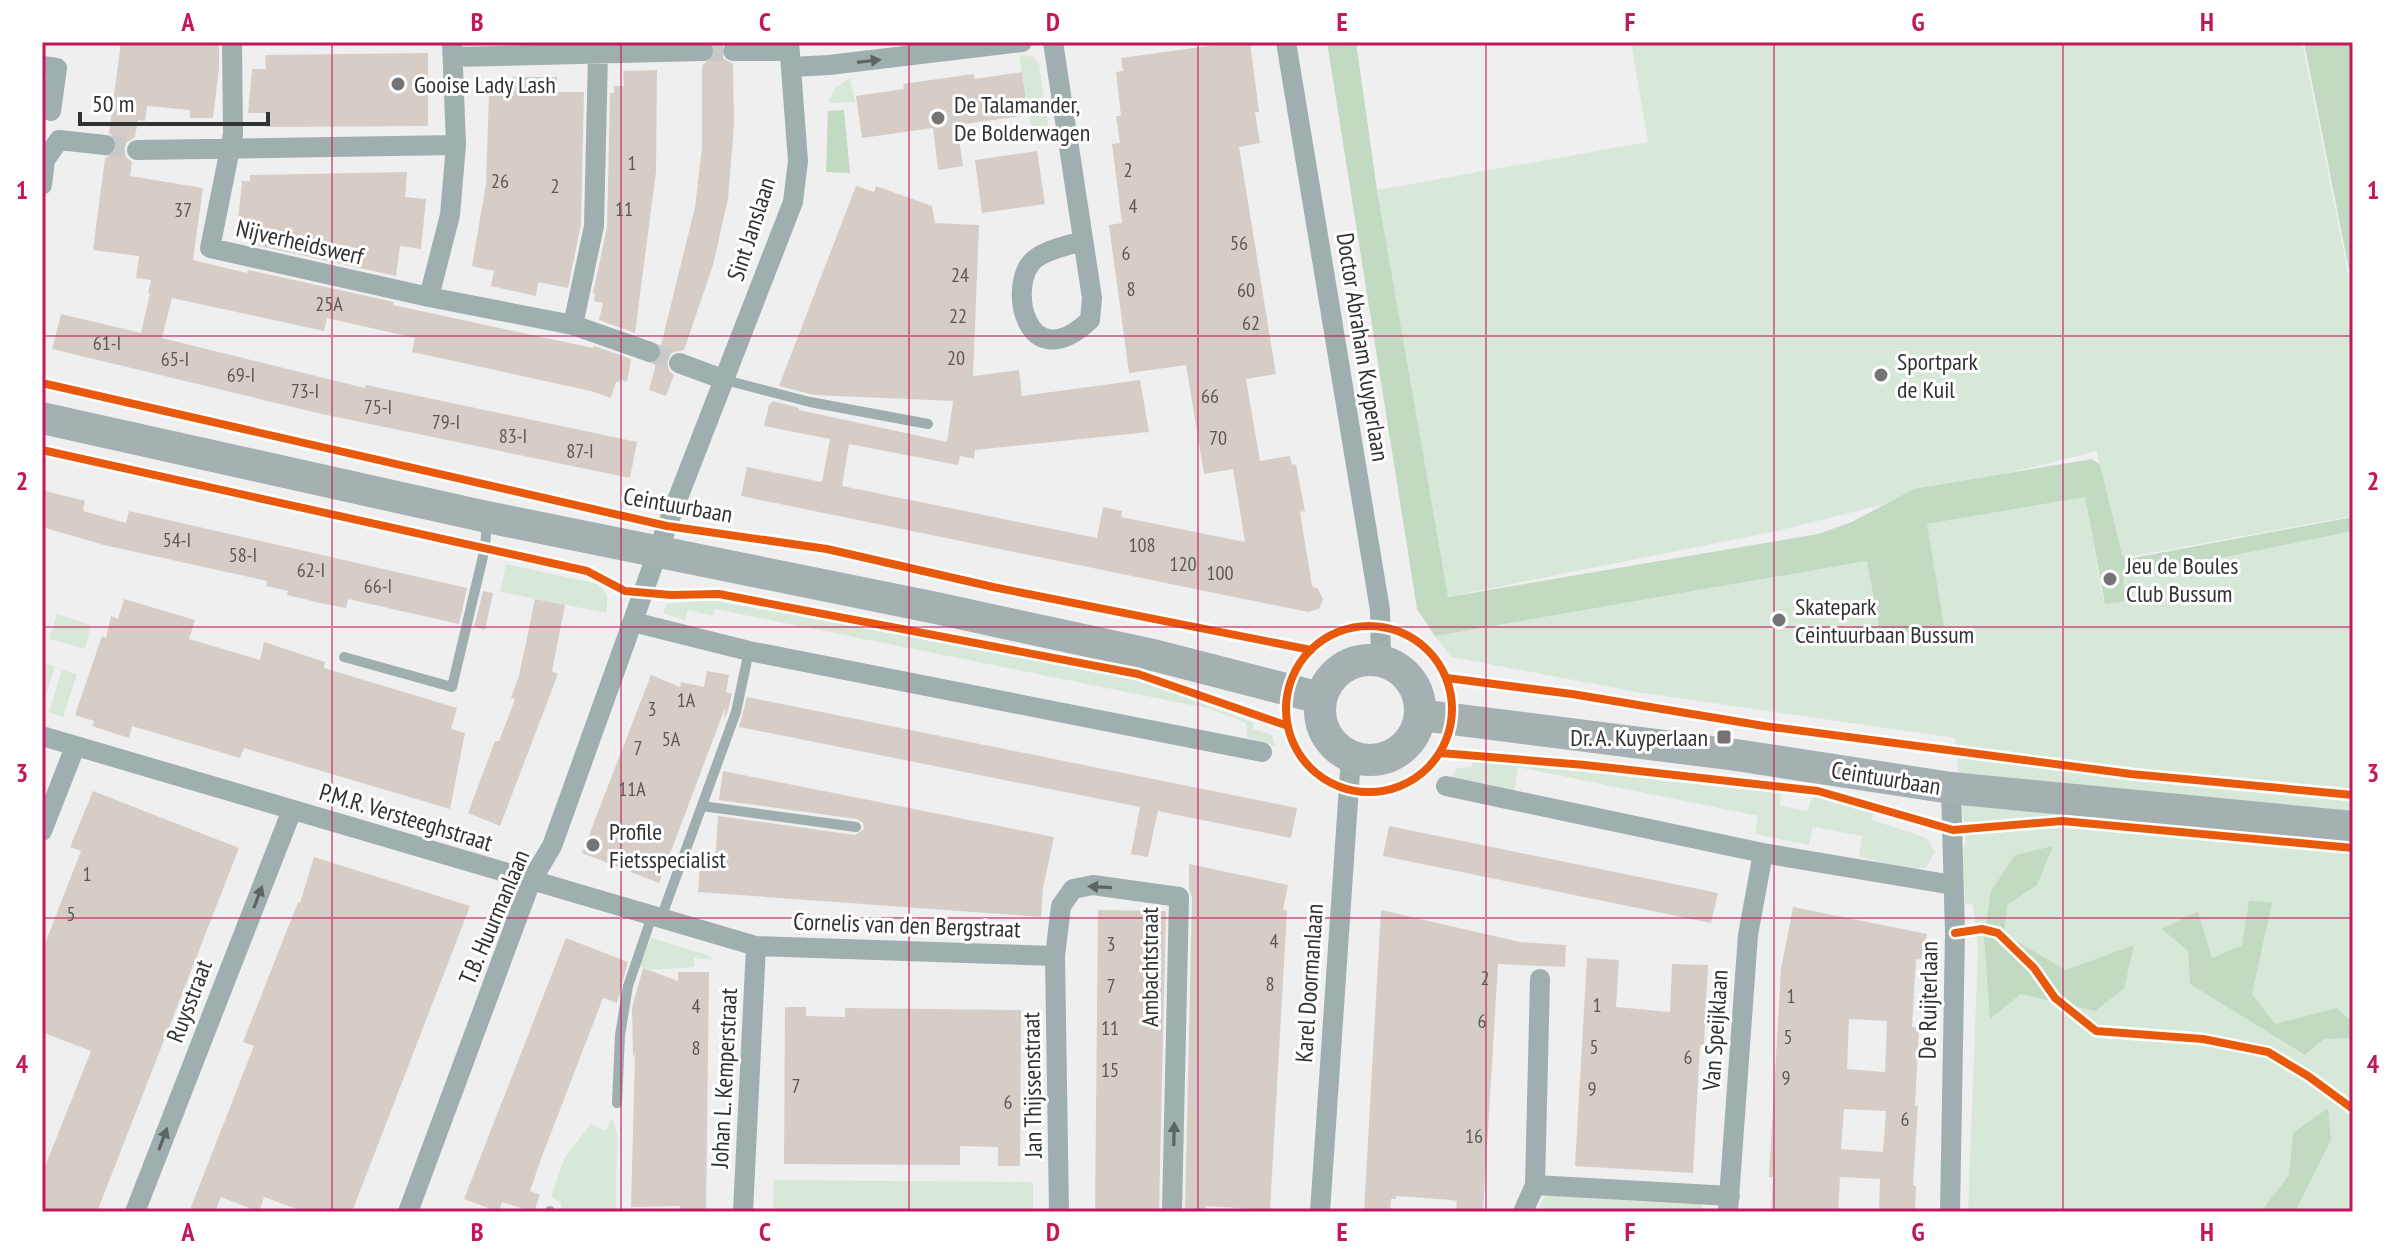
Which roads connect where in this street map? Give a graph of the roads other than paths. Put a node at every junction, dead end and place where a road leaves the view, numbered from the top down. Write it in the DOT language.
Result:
graph roads {
  1 [pos="232,42"];
  2 [pos="1022,42"];
  3 [pos="1053,42"];
  4 [pos="1290,42"];
  5 [pos="452,50"];
  6 [pos="703,51"];
  7 [pos="733,51"];
  8 [pos="790,53"];
  9 [pos="598,54"];
  10 [pos="42,66"];
  11 [pos="51,111"];
  12 [pos="51,145"];
  13 [pos="105,145"];
  14 [pos="456,145"];
  15 [pos="137,150"];
  16 [pos="230,150"];
  17 [pos="42,185"];
  18 [pos="1082,241"];
  19 [pos="429,297"];
  20 [pos="573,325"];
  21 [pos="650,352"];
  22 [pos="679,363"];
  23 [pos="725,380"];
  24 [pos="42,418"];
  25 [pos="928,424"];
  26 [pos="487,517"];
  27 [pos="659,552"];
  28 [pos="633,622"];
  29 [pos="749,651"];
  30 [pos="344,657"];
  31 [pos="1381,661"];
  32 [pos="1320,698"];
  33 [pos="1420,715"];
  34 [pos="42,736"];
  35 [pos="75,747"];
  36 [pos="1262,752"];
  37 [pos="1351,757"];
  38 [pos="1446,786"];
  39 [pos="1951,788"];
  40 [pos="702,806"];
  41 [pos="292,810"];
  42 [pos="856,827"];
  43 [pos="2353,827"];
  44 [pos="42,831"];
  45 [pos="1763,853"];
  46 [pos="531,881"];
  47 [pos="1953,885"];
  48 [pos="656,917"];
  49 [pos="756,946"];
  50 [pos="1055,956"];
  51 [pos="1540,979"];
  52 [pos="617,1103"];
  53 [pos="1535,1185"];
  54 [pos="1729,1204"];
  55 [pos="135,1212"];
  56 [pos="408,1212"];
  57 [pos="743,1212"];
  58 [pos="1059,1212"];
  59 [pos="1172,1212"];
  60 [pos="1320,1212"];
  61 [pos="1523,1212"];
  62 [pos="1950,1212"];
  1 -- 16 [label="street, Nijverheidswerf"];
  8 -- 2 [label="street, one-way"];
  3 -- 18 [label="street"];
  4 -- 31 [label="street, Doctor Abraham Kuyperlaan"];
  5 -- 9 [label="street"];
  5 -- 14 [label="street"];
  6 -- 9 [label="street"];
  7 -- 8 [label="street"];
  8 -- 23 [label="street, Sint Janslaan"];
  9 -- 20 [label="street"];
  10 -- 11 [label="street"];
  12 -- 13 [label="street"];
  12 -- 17 [label="street"];
  14 -- 16 [label="street"];
  14 -- 19 [label="street"];
  15 -- 16 [label="street"];
  16 -- 19 [label="street, Nijverheidswerf"];
  18 -- 18 [label="street"];
  19 -- 20 [label="street, Nijverheidswerf"];
  20 -- 21 [label="street, Nijverheidswerf"];
  22 -- 23 [label="street"];
  23 -- 25 [label="lane"];
  23 -- 27 [label="street, Sint Janslaan"];
  24 -- 26 [label="main road, Ceintuurbaan"];
  26 -- 27 [label="main road, Ceintuurbaan"];
  26 -- 30 [label="lane"];
  27 -- 28 [label="street, T.B. Huurmanlaan"];
  27 -- 32 [label="main road, Ceintuurbaan"];
  28 -- 29 [label="street"];
  28 -- 46 [label="street, T.B. Huurmanlaan"];
  29 -- 36 [label="street"];
  29 -- 40 [label="lane"];
  31 -- 32 [label="main road"];
  31 -- 33 [label="main road"];
  32 -- 37 [label="main road"];
  33 -- 37 [label="main road"];
  33 -- 39 [label="main road, Ceintuurbaan"];
  34 -- 35 [label="street, P.M.R. Versteeghstraat"];
  35 -- 41 [label="street, P.M.R. Versteeghstraat"];
  35 -- 44 [label="street"];
  37 -- 60 [label="street, Karel Doormanlaan"];
  38 -- 45 [label="street"];
  39 -- 43 [label="main road, Ceintuurbaan"];
  39 -- 47 [label="street, De Ruijterlaan"];
  40 -- 42 [label="lane"];
  40 -- 48 [label="lane"];
  41 -- 46 [label="street, P.M.R. Versteeghstraat"];
  55 -- 41 [label="street, Ruysstraat, one-way"];
  45 -- 47 [label="street"];
  45 -- 54 [label="street, Van Speijklaan"];
  46 -- 48 [label="street, P.M.R. Versteeghstraat"];
  46 -- 56 [label="street, T.B. Huurmanlaan"];
  47 -- 62 [label="street, De Ruijterlaan"];
  48 -- 49 [label="street, P.M.R. Versteeghstraat"];
  48 -- 52 [label="lane"];
  49 -- 50 [label="street, Cornelis van den Bergstraat"];
  49 -- 57 [label="street, Johan L. Kemperstraat"];
  50 -- 58 [label="street, Jan Thijssenstraat"];
  59 -- 50 [label="street, Ambachtstraat, one-way"];
  51 -- 53 [label="street"];
  53 -- 54 [label="street"];
  53 -- 61 [label="street"];
}
